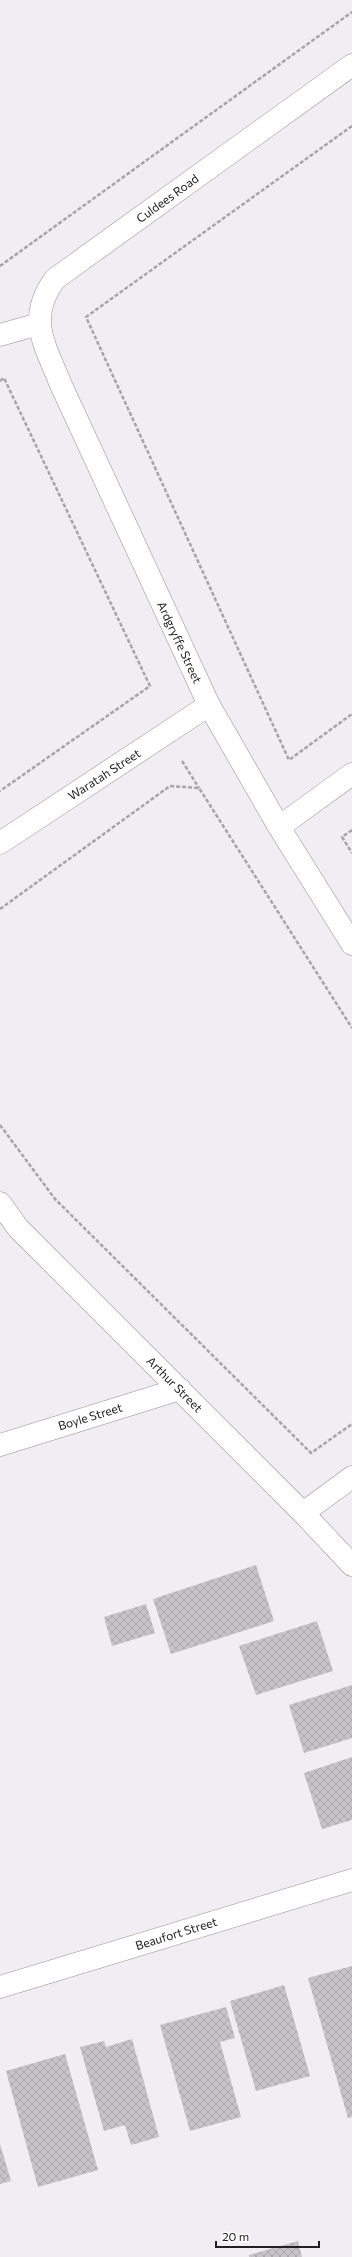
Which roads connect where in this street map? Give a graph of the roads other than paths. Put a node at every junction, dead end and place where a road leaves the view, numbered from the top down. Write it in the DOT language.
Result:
graph roads {
  1 [pos="352,65"];
  2 [pos="39,324"];
  3 [pos="0,335"];
  4 [pos="209,705"];
  5 [pos="352,774"];
  6 [pos="279,827"];
  7 [pos="0,843"];
  8 [pos="352,944"];
  9 [pos="0,1203"];
  10 [pos="180,1389"];
  11 [pos="0,1445"];
  12 [pos="352,1477"];
  13 [pos="303,1513"];
  14 [pos="352,1565"];
  15 [pos="352,1880"];
  16 [pos="0,1987"];
  1 -- 2 [label="street, Culdees Road"];
  2 -- 3 [label="street"];
  2 -- 4 [label="street, Ardgryffe Street"];
  4 -- 6 [label="street, Ardgryffe Street"];
  4 -- 7 [label="street, Waratah Street"];
  5 -- 6 [label="street"];
  6 -- 8 [label="street, Ardgryffe Street"];
  9 -- 10 [label="street, Arthur Street"];
  10 -- 11 [label="street, Boyle Street"];
  10 -- 13 [label="street, Arthur Street"];
  12 -- 13 [label="street"];
  13 -- 14 [label="street, Arthur Street"];
  15 -- 16 [label="street, Beaufort Street"];
}
